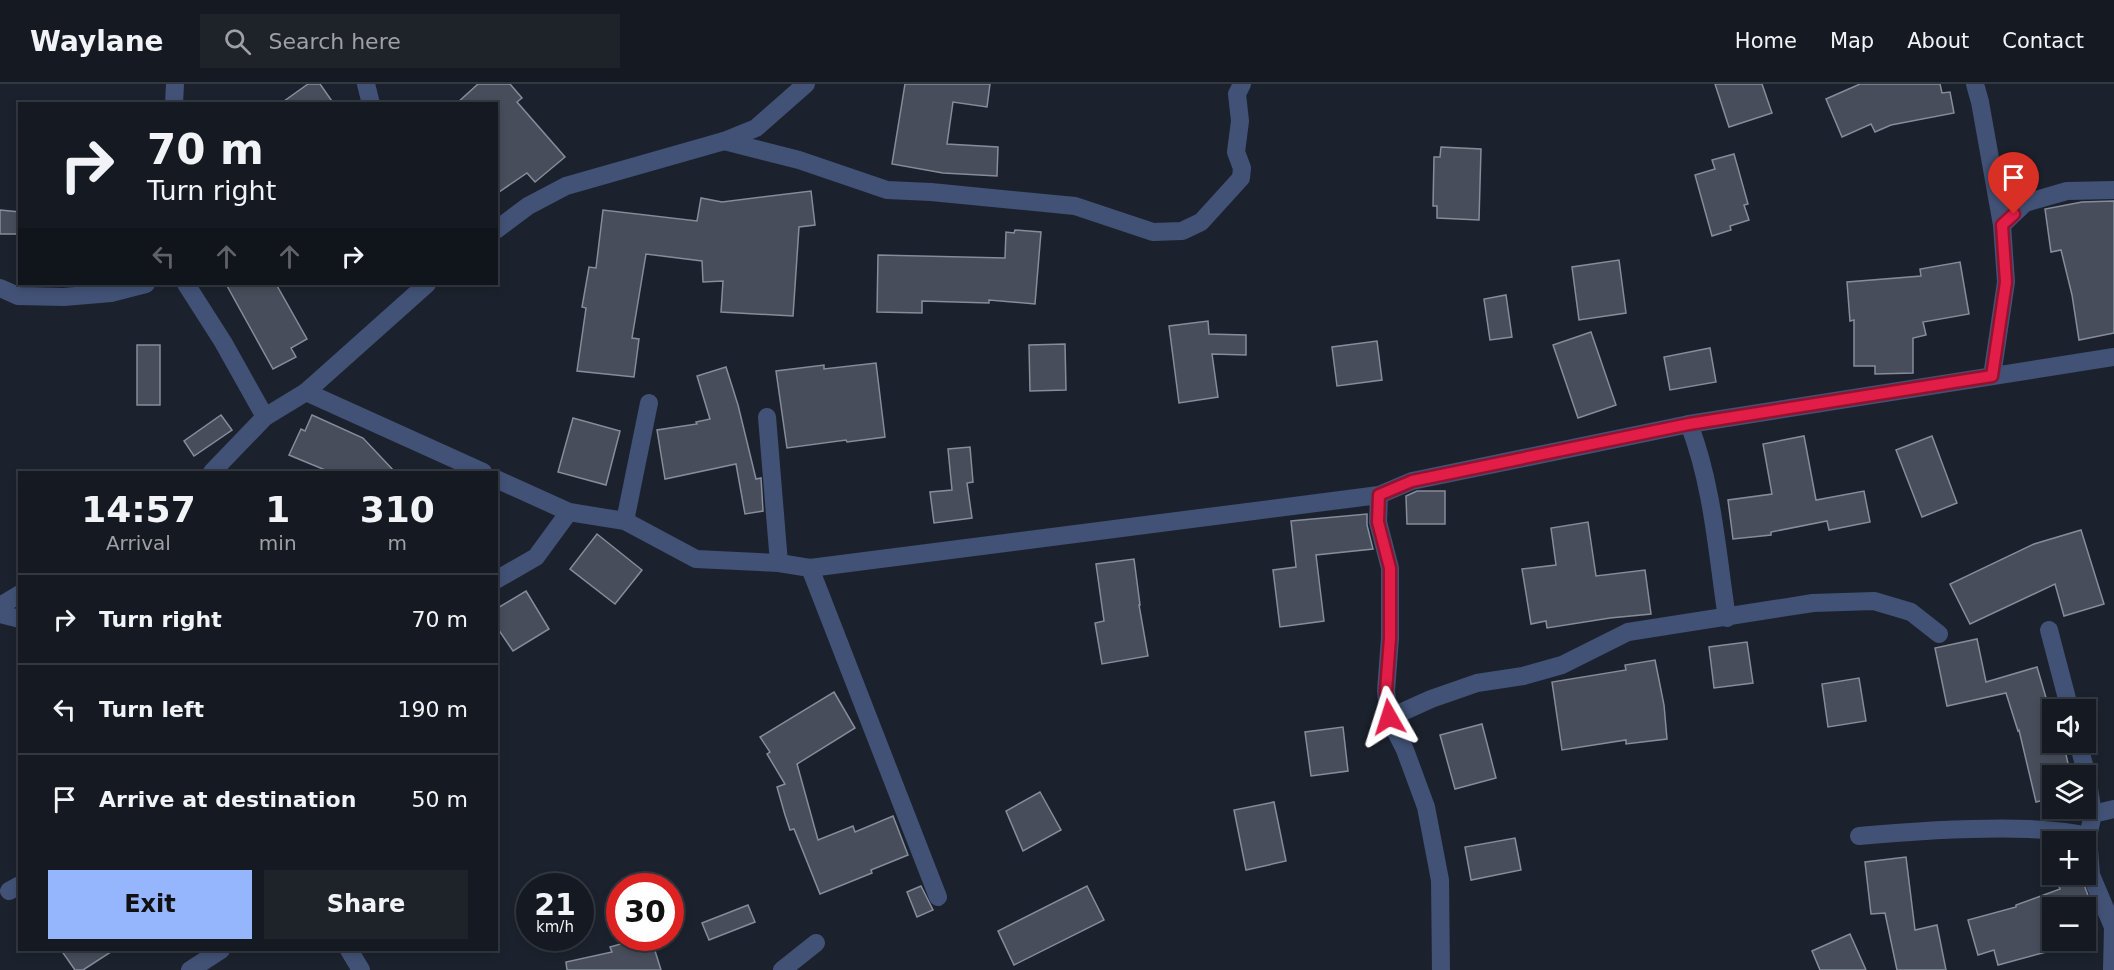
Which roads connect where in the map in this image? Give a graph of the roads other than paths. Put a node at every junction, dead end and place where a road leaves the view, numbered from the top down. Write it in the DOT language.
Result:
graph roads {
  1 [pos="366,84"];
  2 [pos="806,84"];
  3 [pos="1242,84"];
  4 [pos="1975,84"];
  5 [pos="370,102"];
  6 [pos="724,141"];
  7 [pos="2114,190"];
  8 [pos="2002,225"];
  9 [pos="498,228"];
  10 [pos="142,285"];
  11 [pos="187,285"];
  12 [pos="426,285"];
  13 [pos="0,288"];
  14 [pos="2114,357"];
  15 [pos="1992,376"];
  16 [pos="306,392"];
  17 [pos="649,403"];
  18 [pos="265,417"];
  19 [pos="767,417"];
  20 [pos="1689,424"];
  21 [pos="213,471"];
  22 [pos="481,471"];
  23 [pos="498,480"];
  24 [pos="1379,495"];
  25 [pos="569,512"];
  26 [pos="625,521"];
  27 [pos="779,563"];
  28 [pos="810,568"];
  29 [pos="498,579"];
  30 [pos="18,595"];
  31 [pos="0,606"];
  32 [pos="0,614"];
  33 [pos="18,618"];
  34 [pos="1727,618"];
  35 [pos="2049,630"];
  36 [pos="1939,634"];
  37 [pos="2067,699"];
  38 [pos="1389,717"];
  39 [pos="2114,809"];
  40 [pos="2096,813"];
  41 [pos="2071,831"];
  42 [pos="1859,836"];
  43 [pos="2095,885"];
  44 [pos="938,897"];
  45 [pos="816,943"];
  46 [pos="219,951"];
  47 [pos="350,951"];
  48 [pos="190,970"];
  49 [pos="361,970"];
  50 [pos="782,970"];
  51 [pos="1441,970"];
  52 [pos="2112,970"];
  1 -- 5 [label="street"];
  2 -- 6 [label="street"];
  3 -- 6 [label="street"];
  4 -- 8 [label="street"];
  6 -- 9 [label="street"];
  7 -- 8 [label="street"];
  8 -- 15 [label="street"];
  10 -- 13 [label="street"];
  11 -- 18 [label="street"];
  12 -- 16 [label="street"];
  14 -- 15 [label="street"];
  15 -- 20 [label="street"];
  16 -- 18 [label="street"];
  16 -- 22 [label="street"];
  17 -- 26 [label="street"];
  18 -- 21 [label="street"];
  19 -- 27 [label="street"];
  20 -- 24 [label="street"];
  20 -- 34 [label="street"];
  23 -- 25 [label="street"];
  24 -- 28 [label="street"];
  24 -- 38 [label="street"];
  25 -- 26 [label="street"];
  25 -- 29 [label="street"];
  26 -- 27 [label="street"];
  27 -- 28 [label="street"];
  28 -- 44 [label="street"];
  30 -- 31 [label="street"];
  32 -- 33 [label="street"];
  34 -- 36 [label="street"];
  34 -- 38 [label="street"];
  35 -- 37 [label="street"];
  38 -- 51 [label="street"];
  39 -- 40 [label="street"];
  41 -- 42 [label="street"];
  43 -- 52 [label="street"];
  45 -- 50 [label="street"];
  46 -- 48 [label="street"];
  47 -- 49 [label="street"];
}
